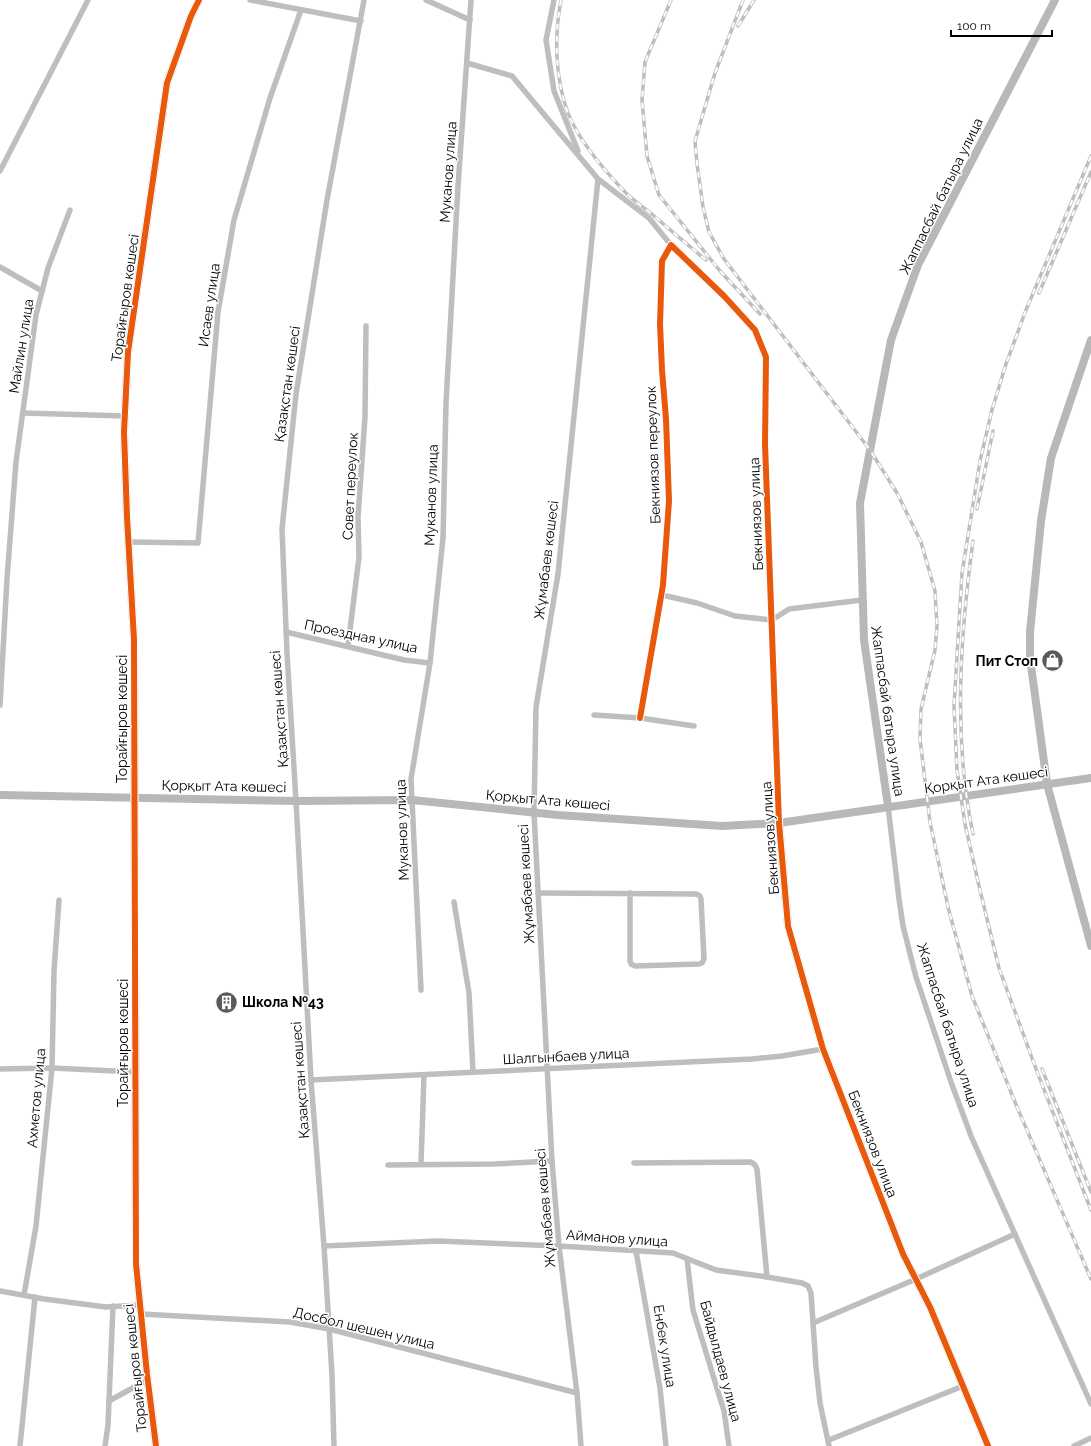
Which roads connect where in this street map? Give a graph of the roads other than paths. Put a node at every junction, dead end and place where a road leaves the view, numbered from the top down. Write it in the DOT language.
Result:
graph roads {
  1 [pos="88,0"];
  2 [pos="199,0"];
  3 [pos="250,0"];
  4 [pos="364,0"];
  5 [pos="426,0"];
  6 [pos="471,0"];
  7 [pos="554,0"];
  8 [pos="1055,0"];
  9 [pos="301,10"];
  10 [pos="470,20"];
  11 [pos="361,21"];
  12 [pos="467,64"];
  13 [pos="580,157"];
  14 [pos="0,171"];
  15 [pos="598,179"];
  16 [pos="70,210"];
  17 [pos="671,245"];
  18 [pos="0,267"];
  19 [pos="42,291"];
  20 [pos="366,326"];
  21 [pos="1091,340"];
  22 [pos="23,413"];
  23 [pos="125,416"];
  24 [pos="128,542"];
  25 [pos="662,595"];
  26 [pos="862,600"];
  27 [pos="772,620"];
  28 [pos="286,632"];
  29 [pos="348,646"];
  30 [pos="430,663"];
  31 [pos="0,705"];
  32 [pos="594,715"];
  33 [pos="640,718"];
  34 [pos="694,726"];
  35 [pos="1091,778"];
  36 [pos="1047,784"];
  37 [pos="0,795"];
  38 [pos="134,797"];
  39 [pos="412,800"];
  40 [pos="296,801"];
  41 [pos="888,806"];
  42 [pos="534,813"];
  43 [pos="779,823"];
  44 [pos="538,893"];
  45 [pos="630,893"];
  46 [pos="59,900"];
  47 [pos="454,902"];
  48 [pos="1091,946"];
  49 [pos="421,990"];
  50 [pos="823,1049"];
  51 [pos="52,1068"];
  52 [pos="0,1069"];
  53 [pos="547,1069"];
  54 [pos="135,1072"];
  55 [pos="472,1072"];
  56 [pos="424,1075"];
  57 [pos="310,1080"];
  58 [pos="552,1161"];
  59 [pos="634,1163"];
  60 [pos="422,1164"];
  61 [pos="388,1165"];
  62 [pos="1015,1234"];
  63 [pos="324,1246"];
  64 [pos="559,1246"];
  65 [pos="636,1251"];
  66 [pos="687,1259"];
  67 [pos="767,1277"];
  68 [pos="916,1279"];
  69 [pos="0,1291"];
  70 [pos="24,1295"];
  71 [pos="35,1297"];
  72 [pos="140,1305"];
  73 [pos="113,1306"];
  74 [pos="140,1314"];
  75 [pos="813,1323"];
  76 [pos="329,1329"];
  77 [pos="147,1380"];
  78 [pos="963,1386"];
  79 [pos="577,1392"];
  80 [pos="109,1401"];
  81 [pos="1091,1404"];
  82 [pos="1091,1438"];
  83 [pos="829,1443"];
  84 [pos="20,1446"];
  85 [pos="105,1446"];
  86 [pos="156,1446"];
  87 [pos="334,1446"];
  88 [pos="581,1446"];
  89 [pos="666,1446"];
  90 [pos="729,1446"];
  91 [pos="988,1446"];
  92 [pos="1074,1446"];
  1 -- 14 [label="street"];
  2 -- 23 [label="street, Торайғыров көшесі"];
  3 -- 9 [label="street"];
  4 -- 11 [label="street, Қазақстан көшесі"];
  5 -- 10 [label="street"];
  6 -- 10 [label="street, Муканов улица"];
  7 -- 13 [label="street"];
  8 -- 26 [label="street, Жаппасбай батыра улица"];
  9 -- 11 [label="street"];
  9 -- 24 [label="street, Исаев улица"];
  10 -- 12 [label="street, Муканов улица"];
  11 -- 28 [label="street, Қазақстан көшесі"];
  12 -- 13 [label="street, Бекниязов улица"];
  12 -- 30 [label="street, Муканов улица"];
  13 -- 15 [label="street, Бекниязов улица"];
  15 -- 17 [label="street, Бекниязов улица"];
  15 -- 42 [label="street, Жұмабаев көшесі"];
  16 -- 19 [label="street, Майлин улица"];
  17 -- 25 [label="street, Бекниязов переулок"];
  17 -- 27 [label="street, Бекниязов улица"];
  18 -- 19 [label="street"];
  19 -- 22 [label="street, Майлин улица"];
  20 -- 29 [label="street, Совет переулок"];
  21 -- 36 [label="street"];
  22 -- 23 [label="street"];
  22 -- 31 [label="street, Майлин улица"];
  23 -- 24 [label="street, Торайғыров көшесі"];
  24 -- 38 [label="street, Торайғыров көшесі"];
  25 -- 27 [label="street"];
  25 -- 33 [label="street, Бекниязов переулок"];
  26 -- 27 [label="street"];
  26 -- 41 [label="street, Жаппасбай батыра улица"];
  27 -- 43 [label="street, Бекниязов улица"];
  28 -- 29 [label="street, Проездная улица"];
  28 -- 40 [label="street, Қазақстан көшесі"];
  29 -- 30 [label="street, Проездная улица"];
  30 -- 39 [label="street, Муканов улица"];
  32 -- 33 [label="street"];
  33 -- 34 [label="street"];
  35 -- 36 [label="street, Қорқыт Ата көшесі"];
  36 -- 41 [label="street, Қорқыт Ата көшесі"];
  36 -- 48 [label="street"];
  37 -- 38 [label="street, Қорқыт Ата көшесі"];
  38 -- 40 [label="street, Қорқыт Ата көшесі"];
  38 -- 54 [label="street, Торайғыров көшесі"];
  39 -- 40 [label="street, Қорқыт Ата көшесі"];
  39 -- 42 [label="street, Қорқыт Ата көшесі"];
  39 -- 49 [label="street, Муканов улица"];
  40 -- 57 [label="street, Қазақстан көшесі"];
  41 -- 43 [label="street, Қорқыт Ата көшесі"];
  41 -- 62 [label="street, Жаппасбай батыра улица"];
  42 -- 43 [label="street, Қорқыт Ата көшесі"];
  42 -- 44 [label="street, Жұмабаев көшесі"];
  43 -- 50 [label="street, Бекниязов улица"];
  44 -- 45 [label="street"];
  44 -- 53 [label="street, Жұмабаев көшесі"];
  45 -- 45 [label="street"];
  46 -- 51 [label="street, Ахметов улица"];
  47 -- 55 [label="street"];
  50 -- 53 [label="street, Шалгынбаев улица"];
  50 -- 68 [label="street, Бекниязов улица"];
  51 -- 52 [label="street"];
  51 -- 54 [label="street"];
  51 -- 70 [label="street, Ахметов улица"];
  53 -- 55 [label="street, Шалгынбаев улица"];
  53 -- 58 [label="street, Жұмабаев көшесі"];
  54 -- 72 [label="street, Торайғыров көшесі"];
  55 -- 56 [label="street, Шалгынбаев улица"];
  56 -- 57 [label="street, Шалгынбаев улица"];
  56 -- 60 [label="street"];
  57 -- 63 [label="street, Қазақстан көшесі"];
  58 -- 60 [label="street"];
  58 -- 64 [label="street, Жұмабаев көшесі"];
  59 -- 67 [label="street"];
  60 -- 61 [label="street"];
  62 -- 68 [label="street"];
  62 -- 81 [label="street, Жаппасбай батыра улица"];
  63 -- 64 [label="street, Айманов улица"];
  63 -- 76 [label="street, Қазақстан көшесі"];
  64 -- 65 [label="street, Айманов улица"];
  64 -- 79 [label="street, Жұмабаев көшесі"];
  65 -- 66 [label="street, Айманов улица"];
  65 -- 89 [label="street, Енбек улица"];
  66 -- 67 [label="street, Айманов улица"];
  66 -- 90 [label="street, Байдылдаев улица"];
  67 -- 75 [label="street, Айманов улица"];
  68 -- 75 [label="street"];
  68 -- 78 [label="street, Бекниязов улица"];
  69 -- 70 [label="street"];
  70 -- 71 [label="street"];
  71 -- 73 [label="street"];
  71 -- 84 [label="street"];
  72 -- 73 [label="street"];
  72 -- 74 [label="street, Торайғыров көшесі"];
  73 -- 80 [label="street"];
  74 -- 76 [label="street, Досбол шешен улица"];
  74 -- 77 [label="street, Торайғыров көшесі"];
  75 -- 83 [label="street"];
  76 -- 79 [label="street, Досбол шешен улица"];
  76 -- 87 [label="street, Қазақстан көшесі"];
  77 -- 80 [label="street"];
  77 -- 86 [label="street, Торайғыров көшесі"];
  78 -- 83 [label="street"];
  78 -- 91 [label="street, Бекниязов улица"];
  79 -- 88 [label="street, Жұмабаев көшесі"];
  80 -- 85 [label="street"];
  82 -- 92 [label="street"];
}
